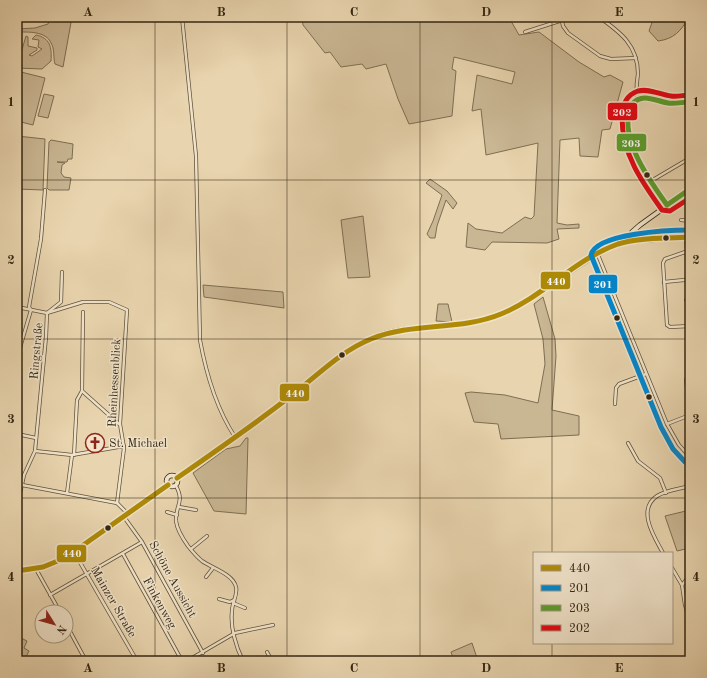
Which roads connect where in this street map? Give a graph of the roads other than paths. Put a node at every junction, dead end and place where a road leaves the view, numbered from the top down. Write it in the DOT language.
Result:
graph roads {
  1 [pos="182,17"];
  2 [pos="572,17"];
  3 [pos="599,17"];
  4 [pos="562,21"];
  5 [pos="525,32"];
  6 [pos="636,58"];
  7 [pos="638,98"];
  8 [pos="690,102"];
  9 [pos="690,158"];
  10 [pos="652,181"];
  11 [pos="690,189"];
  12 [pos="45,190"];
  13 [pos="667,205"];
  14 [pos="681,220"];
  15 [pos="690,221"];
  16 [pos="634,230"];
  17 [pos="688,237"];
  18 [pos="637,240"];
  19 [pos="630,241"];
  20 [pos="688,251"];
  21 [pos="598,254"];
  22 [pos="690,263"];
  23 [pos="62,272"];
  24 [pos="684,280"];
  25 [pos="664,282"];
  26 [pos="686,300"];
  27 [pos="690,300"];
  28 [pos="17,307"];
  29 [pos="31,310"];
  30 [pos="83,312"];
  31 [pos="47,313"];
  32 [pos="690,326"];
  33 [pos="17,358"];
  34 [pos="690,370"];
  35 [pos="646,374"];
  36 [pos="82,390"];
  37 [pos="615,404"];
  38 [pos="690,415"];
  39 [pos="120,424"];
  40 [pos="667,424"];
  41 [pos="17,434"];
  42 [pos="235,437"];
  43 [pos="36,438"];
  44 [pos="628,443"];
  45 [pos="124,446"];
  46 [pos="35,452"];
  47 [pos="73,455"];
  48 [pos="690,457"];
  49 [pos="177,478"];
  50 [pos="22,485"];
  51 [pos="168,485"];
  52 [pos="176,486"];
  53 [pos="690,486"];
  54 [pos="67,493"];
  55 [pos="666,493"];
  56 [pos="117,503"];
  57 [pos="17,507"];
  58 [pos="179,507"];
  59 [pos="196,510"];
  60 [pos="167,512"];
  61 [pos="128,514"];
  62 [pos="177,515"];
  63 [pos="124,517"];
  64 [pos="207,536"];
  65 [pos="142,542"];
  66 [pos="190,549"];
  67 [pos="74,552"];
  68 [pos="662,552"];
  69 [pos="123,554"];
  70 [pos="213,568"];
  71 [pos="36,569"];
  72 [pos="673,570"];
  73 [pos="17,571"];
  74 [pos="87,574"];
  75 [pos="690,575"];
  76 [pos="206,577"];
  77 [pos="682,585"];
  78 [pos="50,595"];
  79 [pos="220,599"];
  80 [pos="234,602"];
  81 [pos="55,604"];
  82 [pos="245,608"];
  83 [pos="690,621"];
  84 [pos="273,625"];
  85 [pos="235,633"];
  86 [pos="74,639"];
  87 [pos="267,652"];
  88 [pos="203,653"];
  89 [pos="86,661"];
  90 [pos="137,661"];
  91 [pos="182,661"];
  92 [pos="187,661"];
  93 [pos="243,661"];
  94 [pos="272,661"];
  1 -- 42 [label="street"];
  2 -- 4 [label="street"];
  3 -- 6 [label="street"];
  4 -- 5 [label="street"];
  4 -- 6 [label="street"];
  6 -- 7 [label="street"];
  7 -- 8 [label="street"];
  7 -- 10 [label="street"];
  9 -- 10 [label="street"];
  10 -- 13 [label="street"];
  11 -- 13 [label="main road"];
  12 -- 29 [label="street"];
  13 -- 16 [label="main road"];
  14 -- 15 [label="street"];
  16 -- 18 [label="main road"];
  16 -- 19 [label="main road"];
  17 -- 18 [label="main road"];
  17 -- 20 [label="street"];
  18 -- 19 [label="main road"];
  19 -- 21 [label="main road"];
  20 -- 22 [label="street"];
  20 -- 25 [label="street"];
  21 -- 35 [label="street"];
  21 -- 42 [label="main road"];
  23 -- 31 [label="street"];
  24 -- 25 [label="street"];
  25 -- 32 [label="street"];
  26 -- 27 [label="street"];
  28 -- 29 [label="street"];
  29 -- 31 [label="street"];
  29 -- 33 [label="street"];
  30 -- 36 [label="street"];
  31 -- 39 [label="street, Rheinhessenblick"];
  31 -- 43 [label="street, Ringstraße"];
  34 -- 38 [label="street"];
  35 -- 37 [label="street"];
  35 -- 40 [label="street"];
  36 -- 39 [label="street"];
  36 -- 47 [label="street"];
  38 -- 40 [label="street"];
  39 -- 45 [label="street, Rheinhessenblick"];
  40 -- 48 [label="street"];
  41 -- 43 [label="street"];
  42 -- 49 [label="main road"];
  43 -- 46 [label="street, Ringstraße"];
  44 -- 55 [label="street"];
  45 -- 47 [label="street"];
  45 -- 56 [label="street, Rheinhessenblick"];
  46 -- 47 [label="street"];
  46 -- 50 [label="street, Ringstraße"];
  47 -- 54 [label="street"];
  49 -- 51 [label="main road"];
  49 -- 52 [label="main road"];
  50 -- 54 [label="street"];
  50 -- 57 [label="street, Ringstraße"];
  51 -- 52 [label="main road"];
  51 -- 61 [label="main road"];
  52 -- 58 [label="street"];
  53 -- 55 [label="street"];
  54 -- 56 [label="street"];
  55 -- 68 [label="street"];
  56 -- 61 [label="street"];
  58 -- 59 [label="street"];
  58 -- 62 [label="street"];
  60 -- 62 [label="street"];
  61 -- 63 [label="main road"];
  62 -- 66 [label="street"];
  63 -- 65 [label="street, Schöne Aussicht"];
  63 -- 67 [label="main road"];
  64 -- 66 [label="street"];
  65 -- 69 [label="street"];
  65 -- 88 [label="street, Schöne Aussicht"];
  66 -- 70 [label="street"];
  67 -- 71 [label="main road"];
  67 -- 74 [label="street, Mainzer Straße"];
  69 -- 74 [label="street"];
  69 -- 91 [label="street, Finkenweg"];
  70 -- 76 [label="street"];
  70 -- 80 [label="street"];
  71 -- 73 [label="main road"];
  71 -- 78 [label="street"];
  72 -- 77 [label="street"];
  74 -- 78 [label="street"];
  74 -- 90 [label="street, Mainzer Straße"];
  75 -- 77 [label="street"];
  77 -- 83 [label="street"];
  78 -- 81 [label="street"];
  79 -- 80 [label="street"];
  80 -- 82 [label="street"];
  80 -- 85 [label="street"];
  84 -- 85 [label="street"];
  85 -- 88 [label="street"];
  85 -- 93 [label="street"];
  86 -- 89 [label="street"];
  87 -- 94 [label="street"];
  88 -- 92 [label="street"];
}
